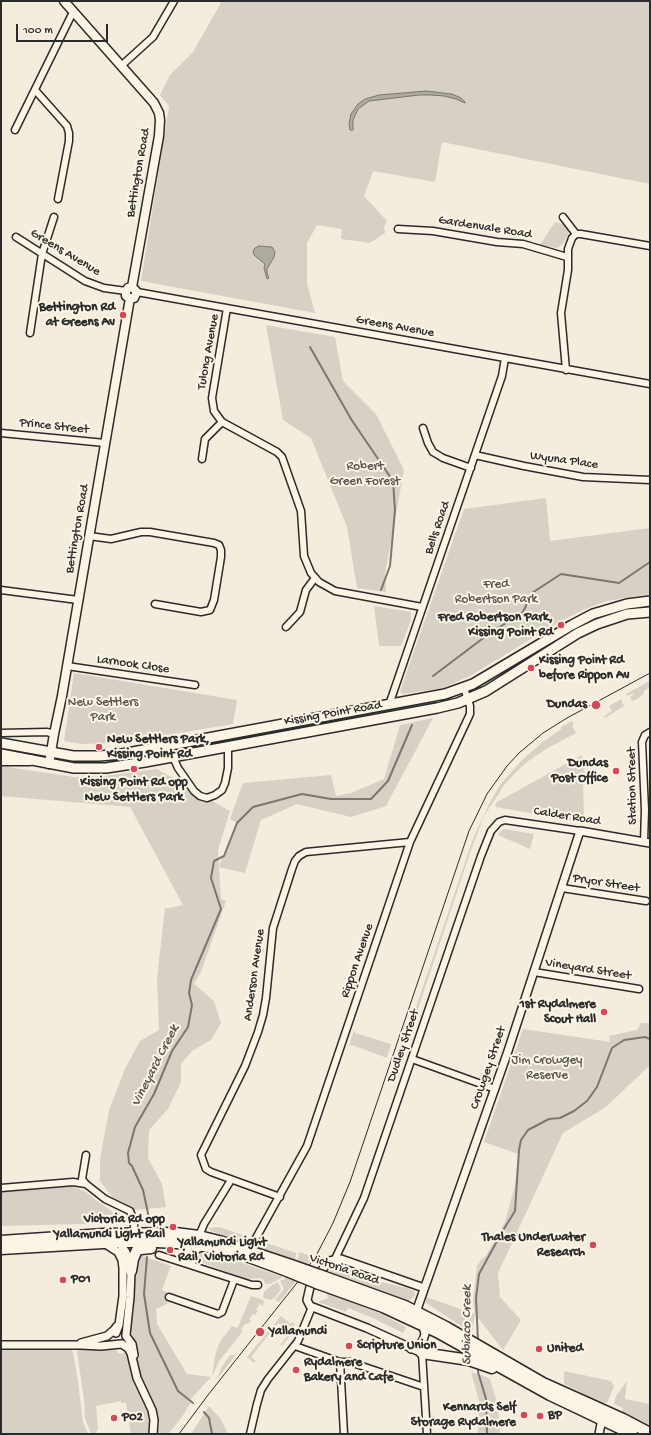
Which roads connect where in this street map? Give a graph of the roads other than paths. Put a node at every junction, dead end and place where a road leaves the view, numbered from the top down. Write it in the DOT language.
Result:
graph roads {
  1 [pos="65,1"];
  2 [pos="174,1"];
  3 [pos="73,12"];
  4 [pos="121,66"];
  5 [pos="35,90"];
  6 [pos="15,130"];
  7 [pos="58,199"];
  8 [pos="563,217"];
  9 [pos="54,218"];
  10 [pos="398,229"];
  11 [pos="576,234"];
  12 [pos="16,237"];
  13 [pos="650,246"];
  14 [pos="42,254"];
  15 [pos="567,257"];
  16 [pos="131,292"];
  17 [pos="227,308"];
  18 [pos="30,333"];
  19 [pos="505,358"];
  20 [pos="566,370"];
  21 [pos="650,384"];
  22 [pos="222,422"];
  23 [pos="423,428"];
  24 [pos="1,433"];
  25 [pos="105,443"];
  26 [pos="475,455"];
  27 [pos="202,459"];
  28 [pos="471,468"];
  29 [pos="650,480"];
  30 [pos="89,536"];
  31 [pos="315,578"];
  32 [pos="1,590"];
  33 [pos="78,600"];
  34 [pos="650,601"];
  35 [pos="155,604"];
  36 [pos="422,607"];
  37 [pos="650,612"];
  38 [pos="286,627"];
  39 [pos="67,666"];
  40 [pos="195,685"];
  41 [pos="464,688"];
  42 [pos="468,699"];
  43 [pos="389,705"];
  44 [pos="650,732"];
  45 [pos="1,734"];
  46 [pos="54,734"];
  47 [pos="1,743"];
  48 [pos="228,747"];
  49 [pos="50,753"];
  50 [pos="1,754"];
  51 [pos="173,757"];
  52 [pos="1,760"];
  53 [pos="30,760"];
  54 [pos="49,764"];
  55 [pos="580,831"];
  56 [pos="488,837"];
  57 [pos="410,842"];
  58 [pos="647,843"];
  59 [pos="562,888"];
  60 [pos="646,901"];
  61 [pos="534,972"];
  62 [pos="639,989"];
  63 [pos="412,1060"];
  64 [pos="495,1089"];
  65 [pos="86,1155"];
  66 [pos="231,1180"];
  67 [pos="86,1184"];
  68 [pos="1,1188"];
  69 [pos="280,1197"];
  70 [pos="133,1232"];
  71 [pos="1,1236"];
  72 [pos="199,1236"];
  73 [pos="104,1238"];
  74 [pos="256,1238"];
  75 [pos="34,1239"];
  76 [pos="1,1241"];
  77 [pos="185,1246"];
  78 [pos="119,1247"];
  79 [pos="204,1247"];
  80 [pos="24,1248"];
  81 [pos="219,1248"];
  82 [pos="1,1250"];
  83 [pos="1,1253"];
  84 [pos="159,1255"];
  85 [pos="335,1259"];
  86 [pos="185,1263"];
  87 [pos="192,1265"];
  88 [pos="289,1268"];
  89 [pos="131,1271"];
  90 [pos="319,1279"];
  91 [pos="234,1280"];
  92 [pos="258,1285"];
  93 [pos="424,1288"];
  94 [pos="169,1297"];
  95 [pos="312,1307"];
  96 [pos="416,1312"];
  97 [pos="120,1320"];
  98 [pos="423,1326"];
  99 [pos="115,1334"];
  100 [pos="126,1335"];
  101 [pos="465,1342"];
  102 [pos="76,1344"];
  103 [pos="122,1344"];
  104 [pos="1,1345"];
  105 [pos="295,1346"];
  106 [pos="421,1350"];
  107 [pos="488,1359"];
  108 [pos="340,1362"];
  109 [pos="134,1364"];
  110 [pos="424,1387"];
  111 [pos="604,1416"];
  112 [pos="650,1433"];
  113 [pos="153,1434"];
  114 [pos="250,1434"];
  115 [pos="344,1434"];
  116 [pos="427,1434"];
  117 [pos="599,1434"];
  118 [pos="632,1434"];
  1 -- 3 [label="main road, Bettington Road"];
  2 -- 4 [label="street"];
  3 -- 4 [label="main road, Bettington Road"];
  3 -- 5 [label="street"];
  4 -- 16 [label="main road, Bettington Road"];
  5 -- 6 [label="street"];
  5 -- 7 [label="street"];
  8 -- 11 [label="street"];
  9 -- 14 [label="street"];
  10 -- 15 [label="street, Gardenvale Road"];
  11 -- 13 [label="street"];
  11 -- 15 [label="street"];
  12 -- 14 [label="street, Greens Avenue"];
  14 -- 16 [label="street, Greens Avenue"];
  14 -- 18 [label="street"];
  15 -- 20 [label="street"];
  16 -- 17 [label="street, Greens Avenue"];
  16 -- 25 [label="main road, Bettington Road"];
  17 -- 19 [label="street, Greens Avenue"];
  17 -- 22 [label="street, Tulong Avenue"];
  19 -- 20 [label="street, Greens Avenue"];
  19 -- 26 [label="street, Bells Road"];
  20 -- 21 [label="street, Greens Avenue"];
  22 -- 27 [label="street"];
  22 -- 31 [label="street"];
  23 -- 28 [label="street"];
  24 -- 25 [label="street, Prince Street"];
  25 -- 30 [label="main road, Bettington Road"];
  26 -- 28 [label="street, Bells Road"];
  26 -- 29 [label="street, Wyuna Place"];
  28 -- 36 [label="street, Bells Road"];
  30 -- 33 [label="main road, Bettington Road"];
  30 -- 35 [label="street"];
  31 -- 36 [label="street"];
  31 -- 38 [label="street"];
  32 -- 33 [label="street"];
  33 -- 39 [label="main road, Bettington Road"];
  34 -- 41 [label="main road, Kissing Point Road"];
  36 -- 43 [label="street, Bells Road"];
  37 -- 42 [label="main road, Kissing Point Road"];
  39 -- 40 [label="street, Larnook Close"];
  39 -- 46 [label="main road, Bettington Road"];
  41 -- 42 [label="street, Rippon Avenue"];
  41 -- 43 [label="main road, Kissing Point Road"];
  42 -- 48 [label="main road, Kissing Point Road"];
  42 -- 57 [label="street, Rippon Avenue"];
  43 -- 49 [label="main road, Kissing Point Road"];
  44 -- 58 [label="street, Station Street"];
  45 -- 46 [label="street"];
  46 -- 49 [label="main road, Bettington Road"];
  47 -- 49 [label="main road, Kissing Point Road"];
  48 -- 51 [label="main road, Kissing Point Road"];
  48 -- 51 [label="street"];
  49 -- 54 [label="main road, Bettington Road"];
  50 -- 53 [label="main road, Kissing Point Road"];
  51 -- 54 [label="main road, Kissing Point Road"];
  52 -- 53 [label="highway"];
  53 -- 54 [label="main road, Kissing Point Road"];
  55 -- 56 [label="street, Calder Road"];
  55 -- 58 [label="street, Calder Road"];
  55 -- 59 [label="street, Crowgey Street"];
  56 -- 63 [label="street, Dudley Street"];
  57 -- 66 [label="street, Anderson Avenue"];
  57 -- 69 [label="street, Rippon Avenue"];
  59 -- 60 [label="street, Pryor Street"];
  59 -- 61 [label="street, Crowgey Street"];
  61 -- 62 [label="street, Vineyard Street"];
  61 -- 64 [label="street, Crowgey Street"];
  63 -- 64 [label="street"];
  63 -- 85 [label="street, Dudley Street"];
  64 -- 93 [label="street, Crowgey Street"];
  65 -- 67 [label="street"];
  66 -- 69 [label="street, Anderson Avenue"];
  66 -- 72 [label="street"];
  67 -- 68 [label="street"];
  67 -- 70 [label="street"];
  69 -- 74 [label="street, Rippon Avenue"];
  70 -- 72 [label="highway, Victoria Road"];
  70 -- 73 [label="highway, Victoria Road"];
  70 -- 78 [label="street"];
  71 -- 75 [label="highway"];
  72 -- 88 [label="highway, Victoria Road"];
  73 -- 75 [label="highway, Victoria Road"];
  73 -- 78 [label="highway, Victoria Road"];
  73 -- 80 [label="highway, Victoria Road"];
  75 -- 76 [label="highway, Victoria Road"];
  77 -- 78 [label="highway, Victoria Road"];
  77 -- 79 [label="highway"];
  77 -- 81 [label="highway, Victoria Road"];
  77 -- 86 [label="street"];
  77 -- 89 [label="highway"];
  78 -- 89 [label="street"];
  78 -- 97 [label="street"];
  79 -- 81 [label="highway"];
  79 -- 87 [label="street"];
  80 -- 82 [label="highway, Victoria Road"];
  80 -- 83 [label="main road"];
  81 -- 88 [label="highway, Victoria Road"];
  84 -- 86 [label="street"];
  85 -- 90 [label="street, Dudley Street"];
  85 -- 93 [label="street"];
  86 -- 87 [label="street"];
  87 -- 91 [label="street"];
  88 -- 90 [label="highway, Victoria Road, bridge"];
  89 -- 100 [label="street"];
  90 -- 95 [label="street"];
  90 -- 96 [label="highway, Victoria Road"];
  90 -- 98 [label="highway, Victoria Road"];
  91 -- 92 [label="street"];
  91 -- 94 [label="street"];
  93 -- 96 [label="street, Crowgey Street"];
  95 -- 105 [label="street"];
  95 -- 106 [label="street"];
  96 -- 101 [label="highway, Victoria Road"];
  97 -- 99 [label="street"];
  97 -- 102 [label="street"];
  98 -- 101 [label="highway, Victoria Road"];
  98 -- 106 [label="street"];
  99 -- 100 [label="street"];
  99 -- 102 [label="street"];
  99 -- 103 [label="street"];
  100 -- 103 [label="street"];
  100 -- 109 [label="street"];
  101 -- 107 [label="highway, Victoria Road"];
  102 -- 103 [label="street"];
  102 -- 104 [label="street"];
  103 -- 109 [label="street"];
  105 -- 108 [label="street"];
  105 -- 114 [label="street"];
  106 -- 107 [label="highway"];
  106 -- 110 [label="street"];
  107 -- 111 [label="highway, Victoria Road"];
  107 -- 111 [label="highway, Victoria Road"];
  108 -- 110 [label="street"];
  108 -- 115 [label="street"];
  109 -- 113 [label="street"];
  110 -- 116 [label="street"];
  111 -- 112 [label="highway, Victoria Road"];
  111 -- 117 [label="street"];
  111 -- 118 [label="highway, Victoria Road"];
}
